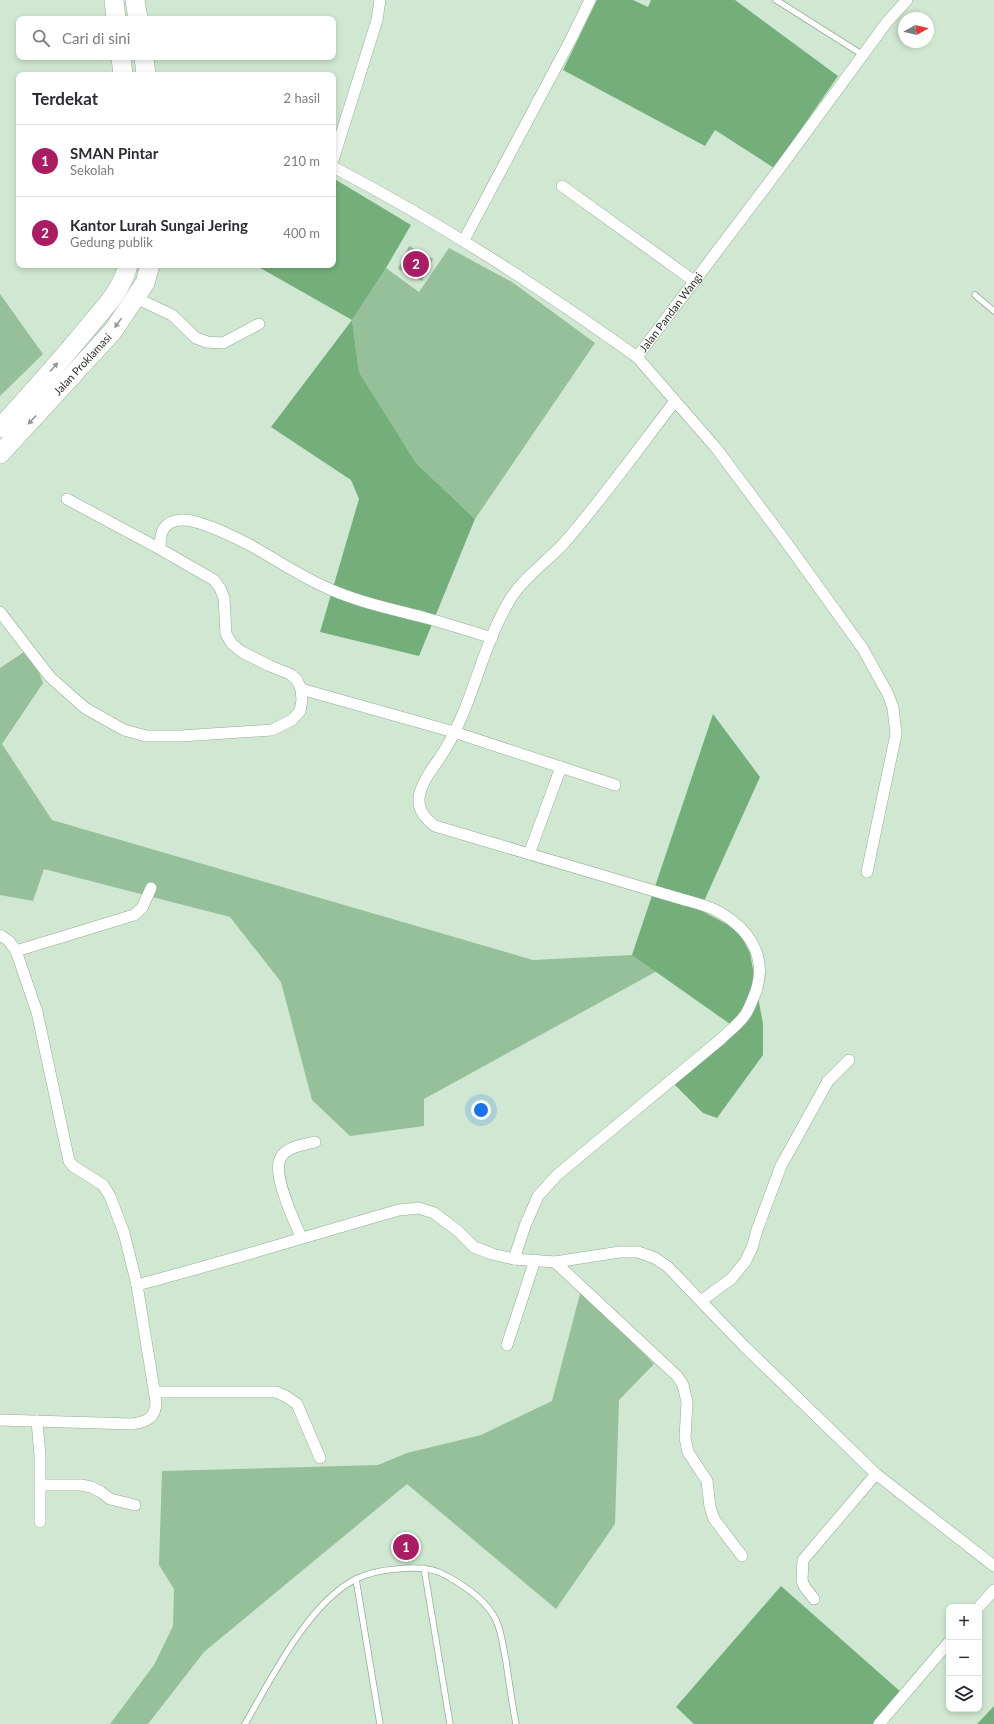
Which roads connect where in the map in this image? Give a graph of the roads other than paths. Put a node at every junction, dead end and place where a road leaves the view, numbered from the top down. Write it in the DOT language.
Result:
graph roads {
  1 [pos="114,0"];
  2 [pos="136,0"];
  3 [pos="380,0"];
  4 [pos="590,0"];
  5 [pos="776,0"];
  6 [pos="907,0"];
  7 [pos="116,16"];
  8 [pos="138,16"];
  9 [pos="863,55"];
  10 [pos="122,60"];
  11 [pos="144,60"];
  12 [pos="124,72"];
  13 [pos="146,72"];
  14 [pos="336,150"];
  15 [pos="336,168"];
  16 [pos="562,186"];
  17 [pos="464,240"];
  18 [pos="127,268"];
  19 [pos="149,268"];
  20 [pos="694,281"];
  21 [pos="975,295"];
  22 [pos="136,298"];
  23 [pos="994,311"];
  24 [pos="259,324"];
  25 [pos="636,356"];
  26 [pos="675,401"];
  27 [pos="0,428"];
  28 [pos="3,445"];
  29 [pos="67,499"];
  30 [pos="160,549"];
  31 [pos="0,612"];
  32 [pos="492,638"];
  33 [pos="301,689"];
  34 [pos="454,732"];
  35 [pos="561,767"];
  36 [pos="615,784"];
  37 [pos="529,854"];
  38 [pos="867,872"];
  39 [pos="151,888"];
  40 [pos="0,935"];
  41 [pos="16,951"];
  42 [pos="849,1060"];
  43 [pos="315,1142"];
  44 [pos="301,1238"];
  45 [pos="514,1259"];
  46 [pos="535,1260"];
  47 [pos="555,1262"];
  48 [pos="137,1285"];
  49 [pos="701,1301"];
  50 [pos="507,1345"];
  51 [pos="156,1392"];
  52 [pos="0,1420"];
  53 [pos="37,1421"];
  54 [pos="320,1458"];
  55 [pos="876,1474"];
  56 [pos="41,1485"];
  57 [pos="135,1505"];
  58 [pos="40,1522"];
  59 [pos="742,1556"];
  60 [pos="994,1566"];
  61 [pos="424,1568"];
  62 [pos="356,1579"];
  63 [pos="994,1590"];
  64 [pos="814,1598"];
  65 [pos="982,1604"];
  66 [pos="946,1646"];
  67 [pos="245,1724"];
  68 [pos="380,1724"];
  69 [pos="450,1724"];
  70 [pos="516,1724"];
  71 [pos="879,1724"];
  1 -- 7 [label="highway"];
  2 -- 8 [label="highway"];
  3 -- 14 [label="street"];
  4 -- 17 [label="street"];
  5 -- 9 [label="lane"];
  6 -- 9 [label="street, Jalan Pandan Wangi"];
  9 -- 20 [label="street, Jalan Pandan Wangi"];
  10 -- 12 [label="highway"];
  11 -- 13 [label="highway"];
  15 -- 17 [label="street, Jalan Pandan Wangi"];
  16 -- 20 [label="street"];
  17 -- 25 [label="street, Jalan Pandan Wangi"];
  27 -- 18 [label="highway, Jalan Proklamasi, one-way"];
  19 -- 22 [label="highway, Jalan Proklamasi"];
  20 -- 25 [label="street, Jalan Pandan Wangi"];
  21 -- 23 [label="lane"];
  22 -- 24 [label="street"];
  22 -- 28 [label="highway, Jalan Proklamasi, one-way"];
  25 -- 26 [label="street"];
  26 -- 32 [label="street"];
  26 -- 38 [label="street"];
  29 -- 30 [label="street"];
  30 -- 32 [label="street"];
  30 -- 33 [label="street"];
  31 -- 33 [label="street"];
  32 -- 34 [label="street"];
  33 -- 34 [label="street"];
  34 -- 35 [label="street"];
  34 -- 37 [label="street"];
  35 -- 36 [label="street"];
  35 -- 37 [label="street"];
  37 -- 45 [label="street"];
  39 -- 41 [label="street"];
  40 -- 41 [label="street"];
  41 -- 48 [label="street"];
  42 -- 49 [label="street"];
  43 -- 44 [label="street"];
  44 -- 45 [label="street"];
  44 -- 48 [label="street"];
  45 -- 46 [label="street"];
  46 -- 47 [label="street"];
  46 -- 50 [label="street"];
  47 -- 49 [label="street"];
  47 -- 59 [label="street"];
  48 -- 51 [label="street"];
  49 -- 55 [label="street"];
  51 -- 53 [label="street"];
  51 -- 54 [label="street"];
  52 -- 53 [label="street"];
  53 -- 56 [label="street"];
  55 -- 60 [label="street"];
  55 -- 64 [label="street"];
  56 -- 57 [label="street"];
  56 -- 58 [label="street"];
  61 -- 62 [label="lane"];
  61 -- 69 [label="lane"];
  61 -- 70 [label="lane"];
  62 -- 67 [label="lane"];
  62 -- 68 [label="lane"];
  63 -- 65 [label="street"];
  66 -- 71 [label="street"];
}
